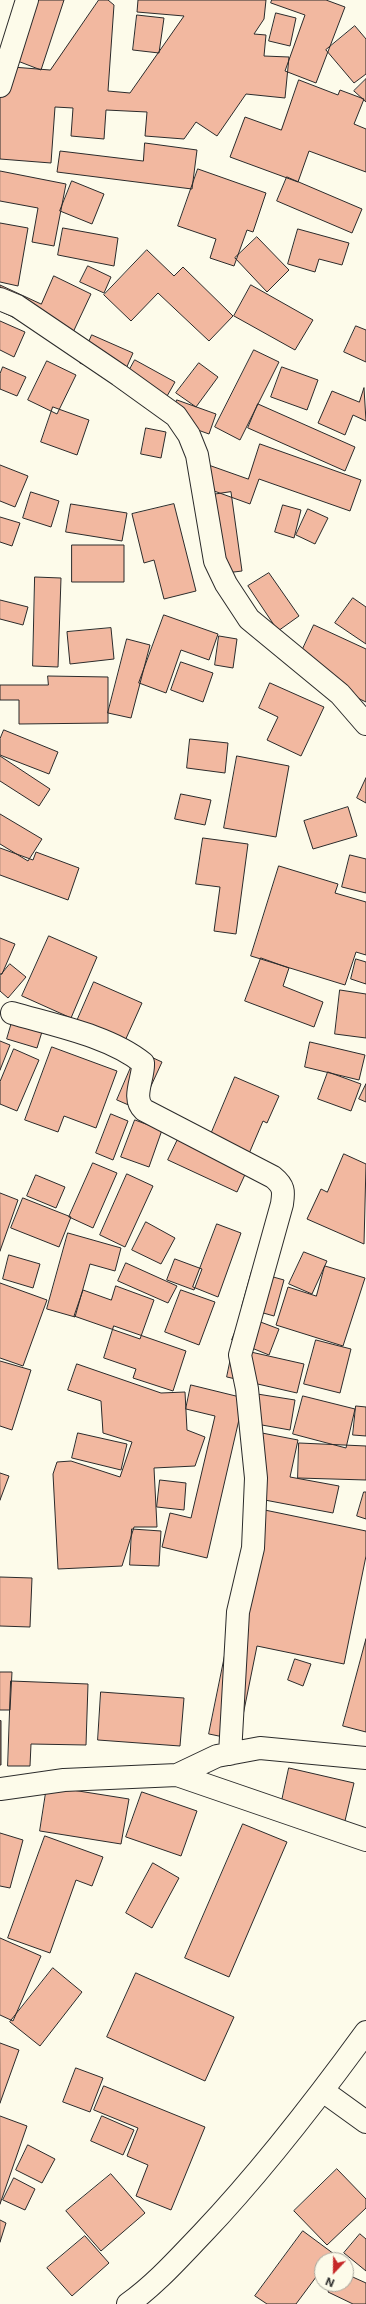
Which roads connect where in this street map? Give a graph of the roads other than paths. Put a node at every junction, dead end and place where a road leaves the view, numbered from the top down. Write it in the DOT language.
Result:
graph roads {
  1 [pos="27,0"];
  2 [pos="0,86"];
  3 [pos="0,299"];
  4 [pos="366,724"];
  5 [pos="12,1013"];
  6 [pos="230,1754"];
  7 [pos="366,1758"];
  8 [pos="177,1775"];
  9 [pos="0,1789"];
  10 [pos="366,1840"];
  11 [pos="366,2032"];
  12 [pos="323,2091"];
  13 [pos="366,2122"];
  14 [pos="128,2304"];
  1 -- 2 [label="street"];
  3 -- 4 [label="street"];
  5 -- 6 [label="street"];
  6 -- 7 [label="street"];
  6 -- 8 [label="street"];
  8 -- 9 [label="street"];
  8 -- 10 [label="street"];
  11 -- 12 [label="street"];
  12 -- 13 [label="street"];
  12 -- 14 [label="street"];
}
